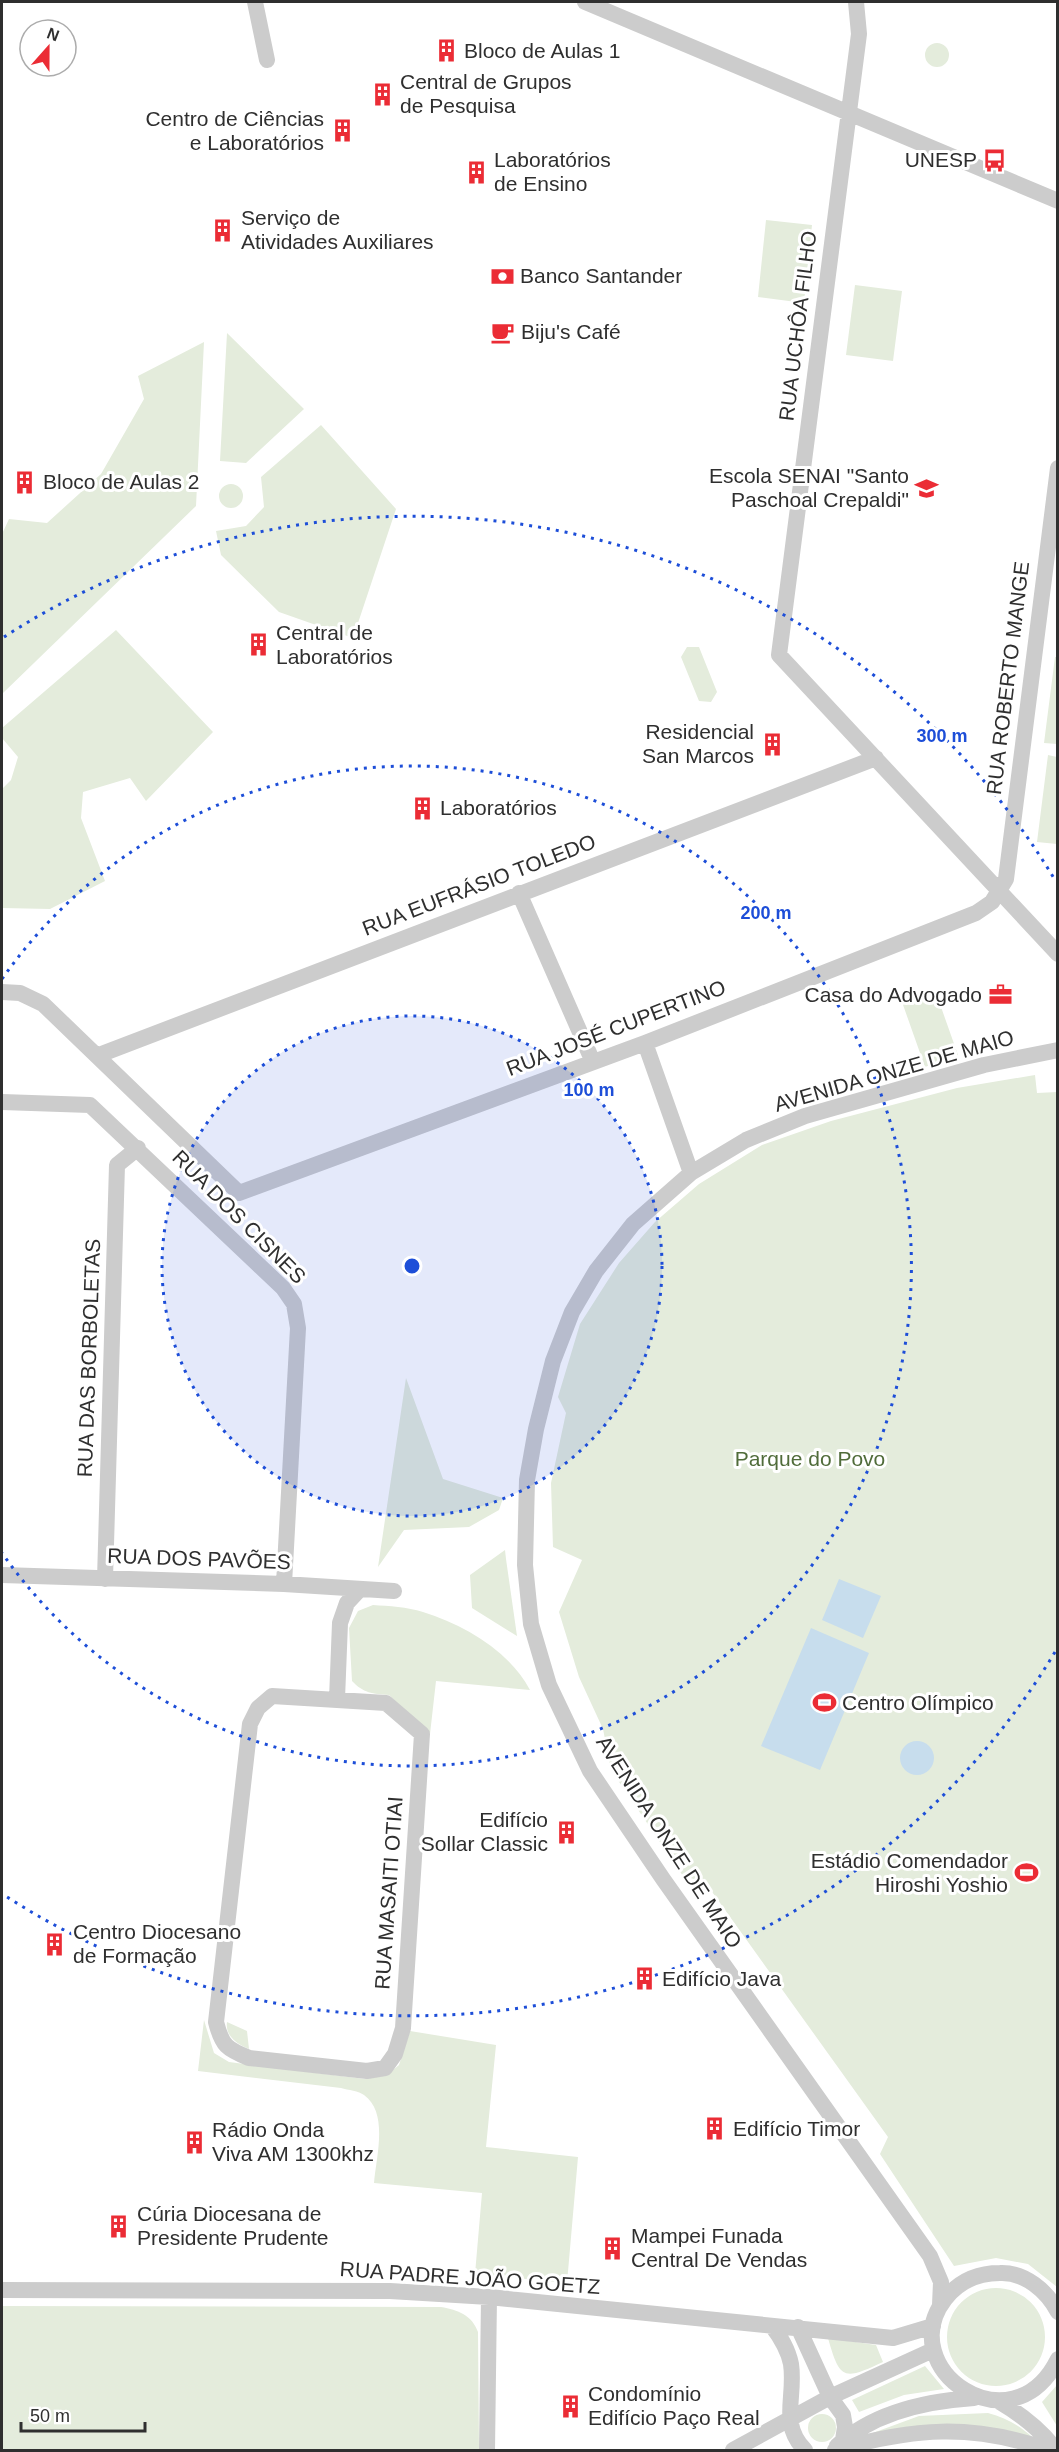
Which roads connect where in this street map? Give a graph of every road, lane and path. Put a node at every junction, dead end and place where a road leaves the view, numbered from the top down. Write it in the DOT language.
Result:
graph roads {
  1 [pos="255,2"];
  2 [pos="585,2"];
  3 [pos="856,2"];
  4 [pos="267,60"];
  5 [pos="849,111"];
  6 [pos="1058,201"];
  7 [pos="1058,468"];
  8 [pos="876,758"];
  9 [pos="1000,892"];
  10 [pos="519,893"];
  11 [pos="1058,954"];
  12 [pos="2,992"];
  13 [pos="645,1043"];
  14 [pos="1058,1050"];
  15 [pos="99,1055"];
  16 [pos="593,1062"];
  17 [pos="2,1102"];
  18 [pos="138,1148"];
  19 [pos="691,1173"];
  20 [pos="2,1575"];
  21 [pos="105,1579"];
  22 [pos="284,1584"];
  23 [pos="360,1589"];
  24 [pos="394,1591"];
  25 [pos="337,1699"];
  26 [pos="2,2290"];
  27 [pos="489,2297"];
  28 [pos="1053,2299"];
  29 [pos="940,2305"];
  30 [pos="1058,2312"];
  31 [pos="933,2325"];
  32 [pos="772,2326"];
  33 [pos="798,2327"];
  34 [pos="933,2350"];
  35 [pos="1058,2359"];
  36 [pos="830,2397"];
  37 [pos="975,2398"];
  38 [pos="1000,2402"];
  39 [pos="790,2418"];
  40 [pos="837,2447"];
  41 [pos="487,2451"];
  42 [pos="733,2451"];
  43 [pos="805,2451"];
  44 [pos="1049,2451"];
  45 [pos="1056,2451"];
  1 -- 4 [label="street"];
  2 -- 5 [label="street"];
  3 -- 5 [label="street, RUA UCHÔA FILHO"];
  5 -- 6 [label="street"];
  5 -- 8 [label="street, RUA UCHÔA FILHO"];
  7 -- 9 [label="street, RUA ROBERTO MANGE"];
  8 -- 9 [label="street"];
  8 -- 10 [label="street, RUA EUFRÁSIO TOLEDO"];
  9 -- 11 [label="street"];
  9 -- 13 [label="street, RUA JOSÉ CUPERTINO"];
  10 -- 15 [label="street, RUA EUFRÁSIO TOLEDO"];
  10 -- 16 [label="street"];
  12 -- 15 [label="street"];
  13 -- 16 [label="street, RUA JOSÉ CUPERTINO"];
  13 -- 19 [label="street"];
  14 -- 19 [label="street, AVENIDA ONZE DE MAIO"];
  15 -- 16 [label="street, RUA JOSÉ CUPERTINO"];
  17 -- 18 [label="street, RUA DOS CISNES"];
  18 -- 21 [label="street, RUA DAS BORBOLETAS"];
  18 -- 22 [label="street, RUA DOS CISNES"];
  19 -- 29 [label="street, AVENIDA ONZE DE MAIO"];
  20 -- 21 [label="street, RUA DOS PAVÕES"];
  21 -- 22 [label="street, RUA DOS PAVÕES"];
  22 -- 23 [label="street, RUA DOS PAVÕES"];
  23 -- 24 [label="street, RUA DOS PAVÕES"];
  23 -- 25 [label="street"];
  25 -- 25 [label="street, RUA MASAITI OTIAI"];
  26 -- 27 [label="street, RUA PADRE JOÃO GOETZ"];
  27 -- 32 [label="street, RUA PADRE JOÃO GOETZ"];
  27 -- 41 [label="street"];
  28 -- 29 [label="street"];
  28 -- 30 [label="street"];
  29 -- 31 [label="street"];
  31 -- 33 [label="street, RUA PADRE JOÃO GOETZ"];
  31 -- 34 [label="street"];
  32 -- 33 [label="street, RUA PADRE JOÃO GOETZ"];
  32 -- 39 [label="street"];
  33 -- 36 [label="street"];
  34 -- 36 [label="street"];
  34 -- 37 [label="street"];
  35 -- 38 [label="street"];
  36 -- 39 [label="street"];
  36 -- 40 [label="street"];
  37 -- 38 [label="street"];
  37 -- 40 [label="street"];
  38 -- 45 [label="street"];
  39 -- 42 [label="street"];
  39 -- 43 [label="street"];
  40 -- 44 [label="street"];
}
